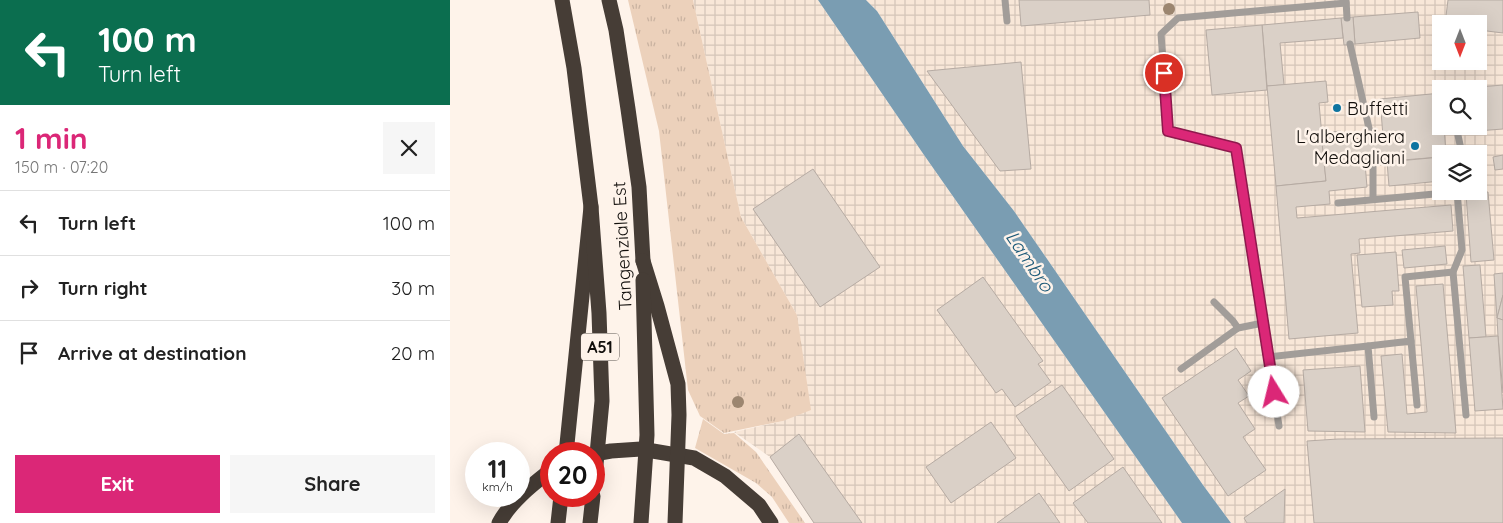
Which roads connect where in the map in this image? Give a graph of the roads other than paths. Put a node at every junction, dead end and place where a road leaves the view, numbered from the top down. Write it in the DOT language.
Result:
graph roads {
  1 [pos="562,0"];
  2 [pos="608,0"];
  3 [pos="1005,0"];
  4 [pos="1346,1"];
  5 [pos="1348,18"];
  6 [pos="1007,21"];
  7 [pos="1350,44"];
  8 [pos="1371,137"];
  9 [pos="1373,163"];
  10 [pos="1432,194"];
  11 [pos="1373,200"];
  12 [pos="1458,200"];
  13 [pos="1338,203"];
  14 [pos="591,208"];
  15 [pos="643,261"];
  16 [pos="1454,272"];
  17 [pos="1214,302"];
  18 [pos="1263,323"];
  19 [pos="1238,328"];
  20 [pos="1411,341"];
  21 [pos="1368,346"];
  22 [pos="1268,357"];
  23 [pos="1181,368"];
  24 [pos="1416,405"];
  25 [pos="1466,415"];
  26 [pos="1374,416"];
  27 [pos="1279,426"];
  28 [pos="567,442"];
  29 [pos="598,442"];
  30 [pos="605,452"];
  31 [pos="540,479"];
  32 [pos="560,507"];
  33 [pos="592,507"];
  34 [pos="498,523"];
  35 [pos="558,523"];
  36 [pos="590,523"];
  37 [pos="641,523"];
  38 [pos="675,523"];
  39 [pos="771,523"];
  1 -- 14 [label="highway, Tangenziale Est / A51"];
  2 -- 15 [label="highway, Tangenziale Est / A51"];
  3 -- 6 [label="lane"];
  4 -- 5 [label="lane"];
  4 -- 18 [label="lane"];
  7 -- 8 [label="lane"];
  9 -- 11 [label="lane"];
  10 -- 11 [label="lane"];
  11 -- 13 [label="lane"];
  12 -- 16 [label="lane"];
  14 -- 28 [label="highway, bridge"];
  14 -- 29 [label="highway, Tangenziale Est / A51, bridge"];
  15 -- 37 [label="highway, Tangenziale Est / A51, bridge"];
  15 -- 38 [label="highway, bridge"];
  16 -- 20 [label="lane"];
  16 -- 25 [label="lane"];
  17 -- 19 [label="lane"];
  18 -- 19 [label="lane"];
  18 -- 22 [label="lane"];
  19 -- 23 [label="lane"];
  20 -- 21 [label="lane"];
  20 -- 24 [label="lane"];
  21 -- 22 [label="lane"];
  21 -- 26 [label="lane"];
  22 -- 27 [label="lane"];
  30 -- 39 [label="highway"];
  31 -- 34 [label="highway"];
  32 -- 35 [label="highway"];
  33 -- 36 [label="highway"];
}
